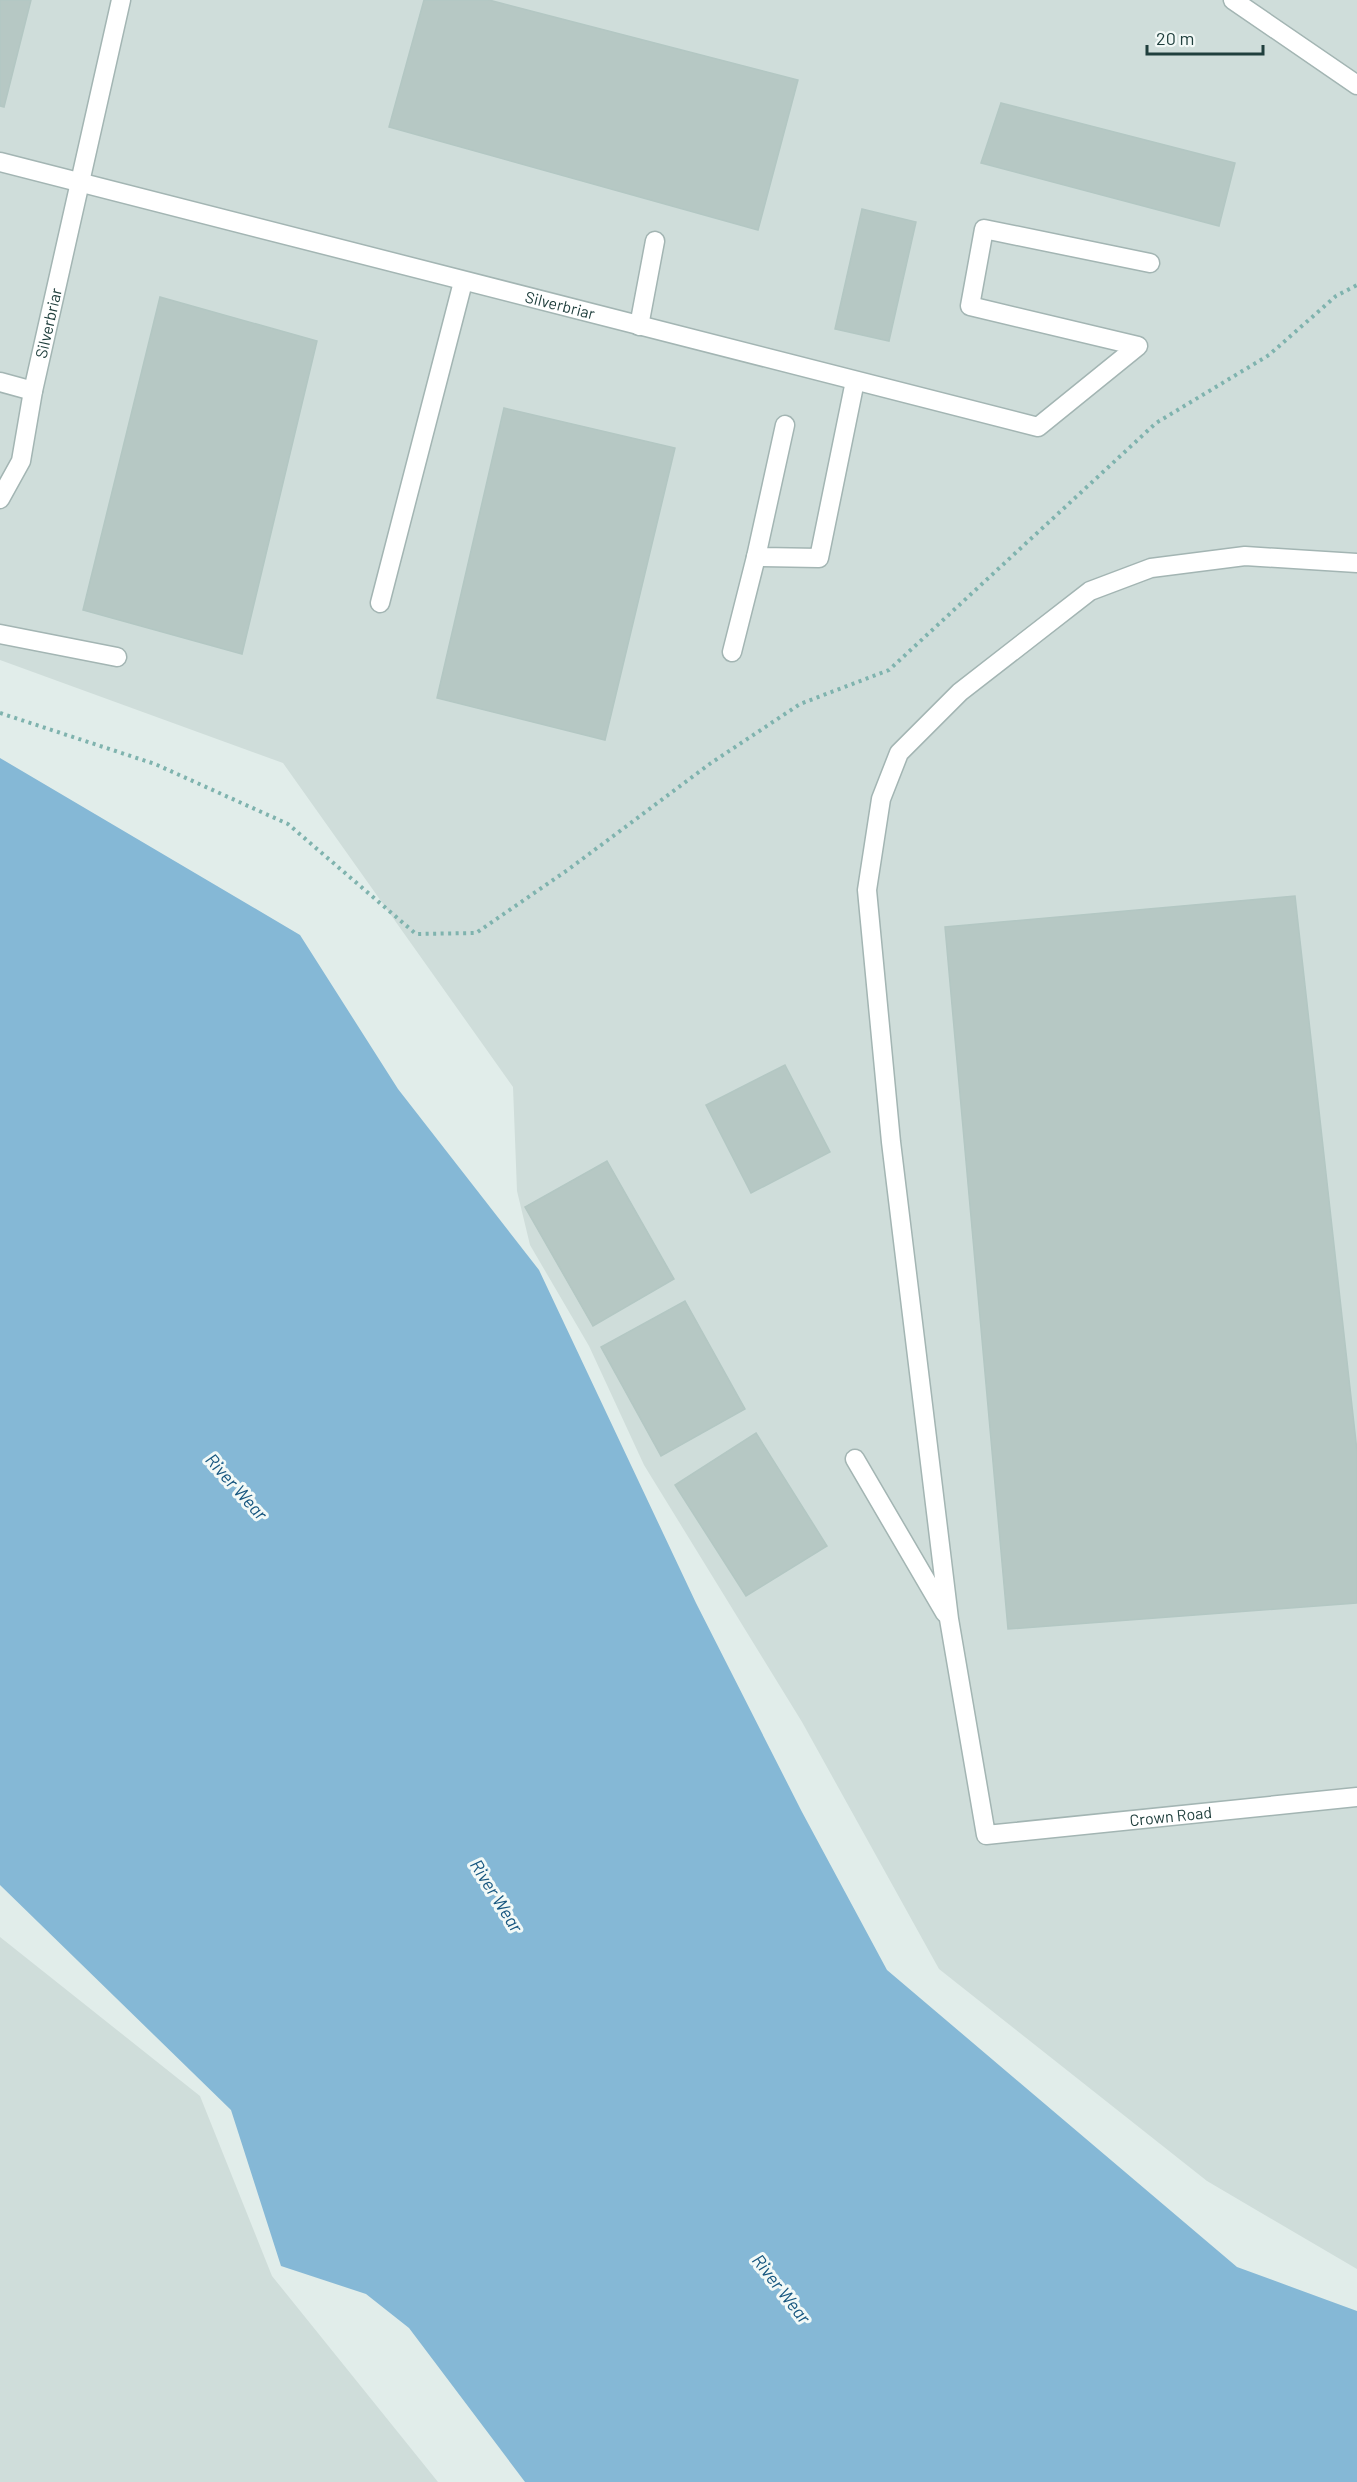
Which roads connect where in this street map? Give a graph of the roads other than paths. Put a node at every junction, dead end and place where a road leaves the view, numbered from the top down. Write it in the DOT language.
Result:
graph roads {
  1 [pos="122,0"];
  2 [pos="1233,0"];
  3 [pos="1357,85"];
  4 [pos="0,162"];
  5 [pos="80,184"];
  6 [pos="655,241"];
  7 [pos="1150,263"];
  8 [pos="463,282"];
  9 [pos="639,326"];
  10 [pos="855,381"];
  11 [pos="0,382"];
  12 [pos="33,391"];
  13 [pos="785,425"];
  14 [pos="0,499"];
  15 [pos="756,557"];
  16 [pos="1357,563"];
  17 [pos="380,603"];
  18 [pos="0,634"];
  19 [pos="732,652"];
  20 [pos="117,657"];
  21 [pos="855,1460"];
  22 [pos="949,1619"];
  23 [pos="1357,1797"];
  1 -- 5 [label="street, Silverbriar"];
  2 -- 3 [label="street"];
  4 -- 5 [label="street"];
  5 -- 8 [label="street, Silverbriar"];
  5 -- 12 [label="street, Silverbriar"];
  6 -- 9 [label="street"];
  7 -- 10 [label="street, Silverbriar"];
  8 -- 9 [label="street, Silverbriar"];
  8 -- 17 [label="street"];
  9 -- 10 [label="street, Silverbriar"];
  10 -- 15 [label="street"];
  11 -- 12 [label="street"];
  12 -- 14 [label="street, Silverbriar"];
  13 -- 15 [label="street"];
  15 -- 19 [label="street"];
  16 -- 22 [label="street"];
  18 -- 20 [label="street"];
  21 -- 22 [label="street"];
  22 -- 23 [label="street, Crown Road"];
}
